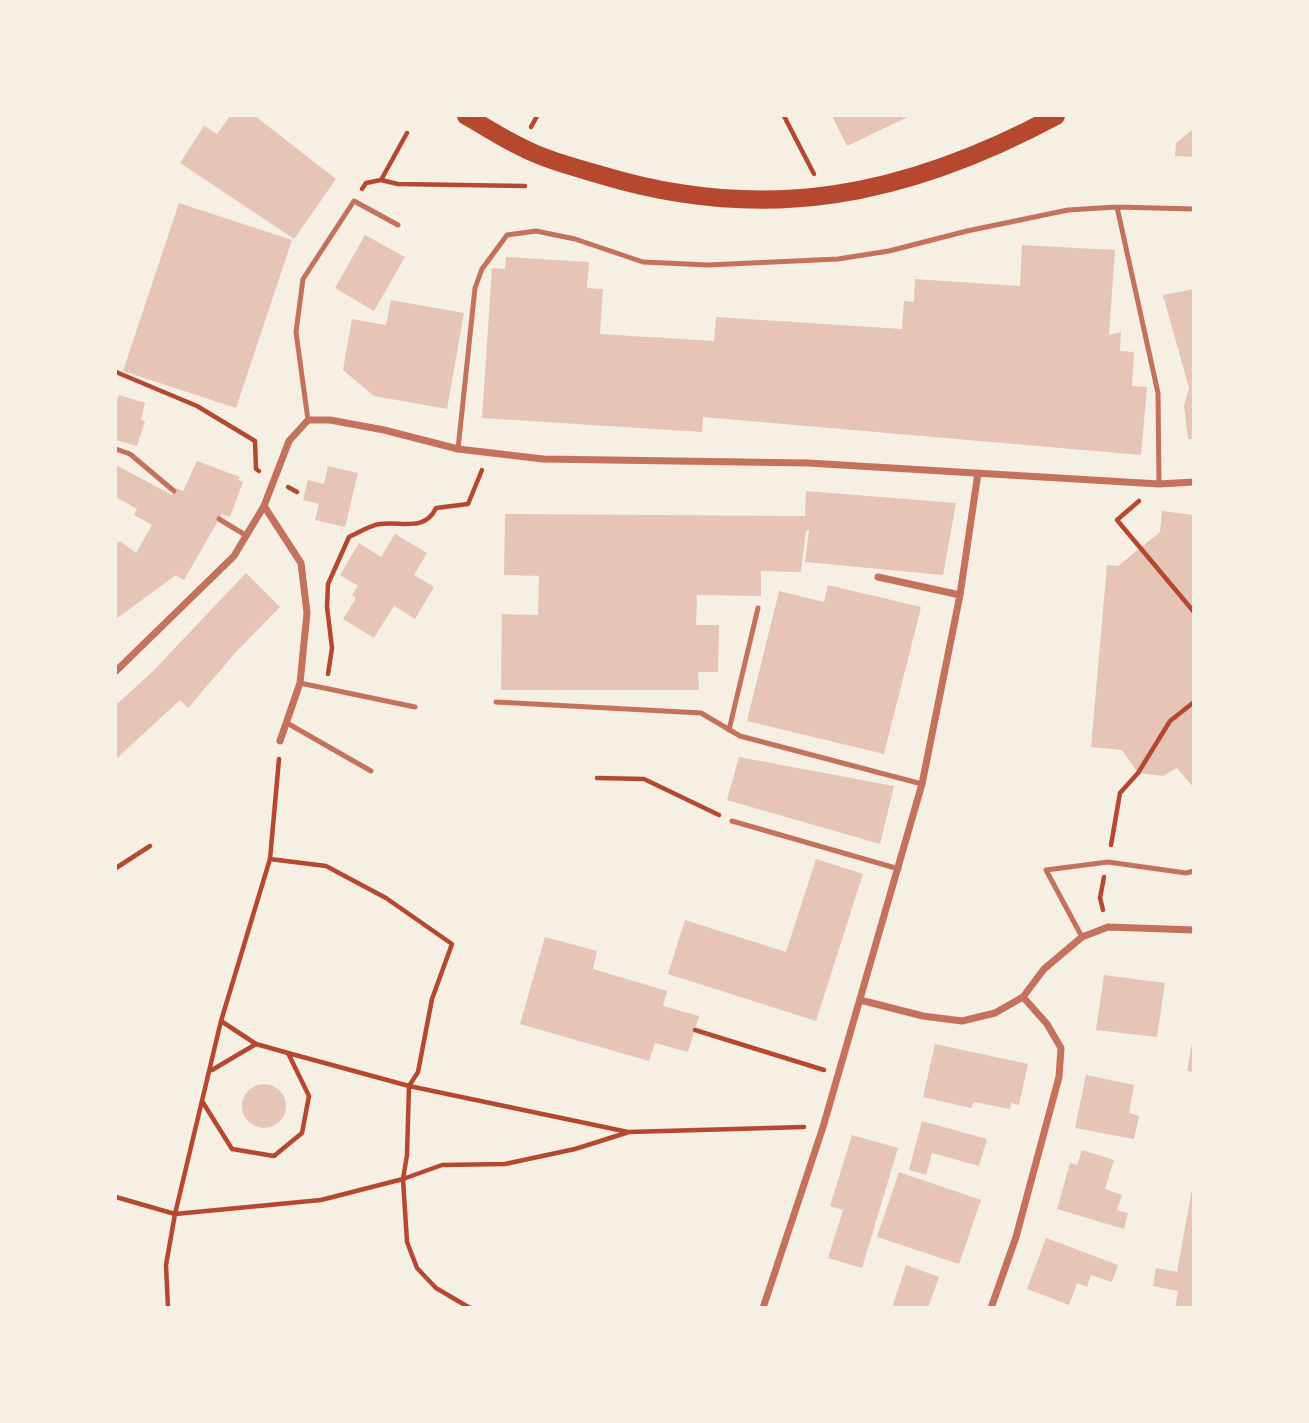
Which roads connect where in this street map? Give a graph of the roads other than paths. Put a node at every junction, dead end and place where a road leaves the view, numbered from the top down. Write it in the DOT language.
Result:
graph roads {
  1 [pos="466,116"];
  2 [pos="1056,116"];
  3 [pos="1117,207"];
  4 [pos="1194,209"];
  5 [pos="398,225"];
  6 [pos="309,420"];
  7 [pos="116,449"];
  8 [pos="458,449"];
  9 [pos="978,473"];
  10 [pos="1194,482"];
  11 [pos="1159,484"];
  12 [pos="174,491"];
  13 [pos="264,506"];
  14 [pos="219,519"];
  15 [pos="247,536"];
  16 [pos="878,577"];
  17 [pos="960,596"];
  18 [pos="758,608"];
  19 [pos="116,671"];
  20 [pos="300,683"];
  21 [pos="496,702"];
  22 [pos="415,707"];
  23 [pos="287,723"];
  24 [pos="729,730"];
  25 [pos="280,741"];
  26 [pos="371,771"];
  27 [pos="922,784"];
  28 [pos="732,821"];
  29 [pos="898,869"];
  30 [pos="1194,871"];
  31 [pos="1194,930"];
  32 [pos="1082,937"];
  33 [pos="1023,997"];
  34 [pos="860,1000"];
  35 [pos="763,1307"];
  36 [pos="991,1307"];
  1 -- 2 [label="main road"];
  3 -- 4 [label="lane"];
  3 -- 8 [label="lane"];
  3 -- 11 [label="lane"];
  5 -- 6 [label="lane"];
  6 -- 8 [label="street"];
  6 -- 13 [label="street"];
  7 -- 12 [label="lane"];
  8 -- 9 [label="street"];
  9 -- 11 [label="street"];
  9 -- 17 [label="street"];
  10 -- 11 [label="street"];
  13 -- 15 [label="street"];
  13 -- 20 [label="street"];
  14 -- 15 [label="lane"];
  15 -- 19 [label="street"];
  16 -- 17 [label="street"];
  17 -- 27 [label="street"];
  18 -- 24 [label="lane"];
  20 -- 22 [label="lane"];
  20 -- 23 [label="street"];
  21 -- 24 [label="lane"];
  23 -- 25 [label="street"];
  23 -- 26 [label="lane"];
  24 -- 27 [label="lane"];
  27 -- 29 [label="street"];
  28 -- 29 [label="lane"];
  29 -- 34 [label="street"];
  30 -- 32 [label="lane"];
  31 -- 32 [label="street"];
  32 -- 33 [label="street"];
  33 -- 34 [label="street"];
  33 -- 36 [label="street"];
  34 -- 35 [label="street"];
}
